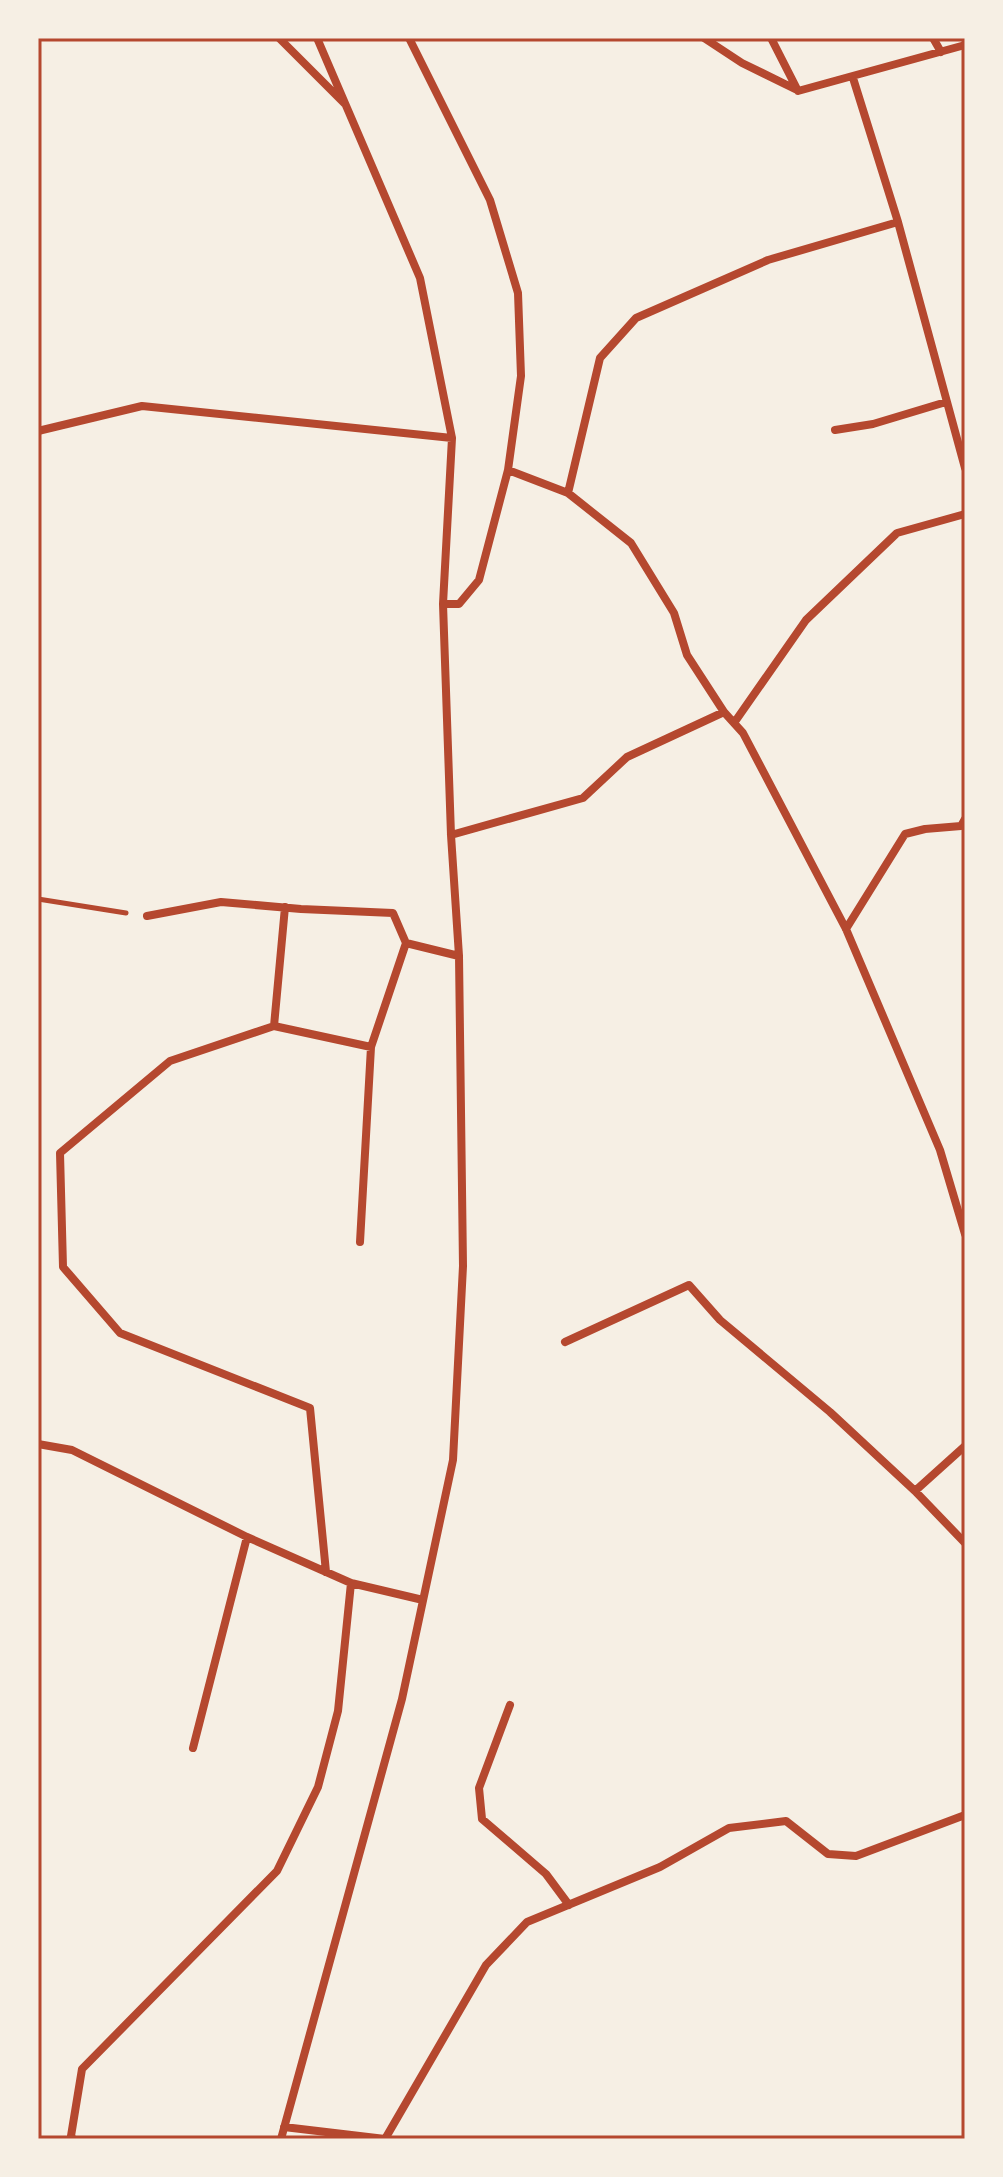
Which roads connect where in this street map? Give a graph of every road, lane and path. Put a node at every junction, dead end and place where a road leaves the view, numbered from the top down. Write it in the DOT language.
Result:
graph roads {
  1 [pos="279,38"];
  2 [pos="317,38"];
  3 [pos="409,38"];
  4 [pos="704,38"];
  5 [pos="771,38"];
  6 [pos="933,38"];
  7 [pos="965,45"];
  8 [pos="941,52"];
  9 [pos="853,78"];
  10 [pos="798,91"];
  11 [pos="348,108"];
  12 [pos="898,222"];
  13 [pos="946,402"];
  14 [pos="835,430"];
  15 [pos="38,431"];
  16 [pos="452,438"];
  17 [pos="965,468"];
  18 [pos="508,470"];
  19 [pos="568,493"];
  20 [pos="965,514"];
  21 [pos="443,604"];
  22 [pos="724,712"];
  23 [pos="734,723"];
  24 [pos="965,819"];
  25 [pos="451,835"];
  26 [pos="38,899"];
  27 [pos="285,907"];
  28 [pos="147,916"];
  29 [pos="846,929"];
  30 [pos="406,943"];
  31 [pos="459,956"];
  32 [pos="274,1026"];
  33 [pos="371,1047"];
  34 [pos="965,1234"];
  35 [pos="360,1242"];
  36 [pos="565,1342"];
  37 [pos="38,1444"];
  38 [pos="965,1446"];
  39 [pos="915,1491"];
  40 [pos="247,1537"];
  41 [pos="965,1543"];
  42 [pos="326,1572"];
  43 [pos="351,1583"];
  44 [pos="423,1600"];
  45 [pos="510,1705"];
  46 [pos="193,1748"];
  47 [pos="965,1815"];
  48 [pos="569,1905"];
  49 [pos="284,2127"];
  50 [pos="73,2139"];
  51 [pos="281,2139"];
  52 [pos="387,2139"];
  1 -- 11 [label="street"];
  2 -- 11 [label="street"];
  3 -- 18 [label="street"];
  4 -- 10 [label="street"];
  5 -- 10 [label="street"];
  6 -- 8 [label="street"];
  7 -- 8 [label="street"];
  8 -- 9 [label="street"];
  9 -- 10 [label="street"];
  9 -- 12 [label="street"];
  11 -- 16 [label="street"];
  12 -- 13 [label="street"];
  12 -- 19 [label="street"];
  13 -- 14 [label="street"];
  13 -- 17 [label="street"];
  15 -- 16 [label="street"];
  16 -- 21 [label="street"];
  18 -- 19 [label="street"];
  18 -- 21 [label="street"];
  19 -- 22 [label="street"];
  20 -- 23 [label="street"];
  21 -- 25 [label="street"];
  22 -- 23 [label="street"];
  22 -- 25 [label="street"];
  23 -- 29 [label="street"];
  24 -- 29 [label="street"];
  25 -- 31 [label="street"];
  26 -- 28 [label="path"];
  27 -- 28 [label="street"];
  27 -- 30 [label="street"];
  27 -- 32 [label="street"];
  29 -- 34 [label="street"];
  30 -- 31 [label="street"];
  30 -- 33 [label="street"];
  31 -- 44 [label="street"];
  32 -- 33 [label="street"];
  32 -- 42 [label="street"];
  33 -- 35 [label="street"];
  36 -- 39 [label="street"];
  37 -- 40 [label="street"];
  38 -- 39 [label="street"];
  39 -- 41 [label="street"];
  40 -- 42 [label="street"];
  40 -- 46 [label="street"];
  42 -- 43 [label="street"];
  43 -- 44 [label="street"];
  43 -- 50 [label="street"];
  44 -- 49 [label="street"];
  45 -- 48 [label="street"];
  47 -- 48 [label="street"];
  48 -- 52 [label="street"];
  49 -- 51 [label="street"];
  49 -- 52 [label="street"];
}
